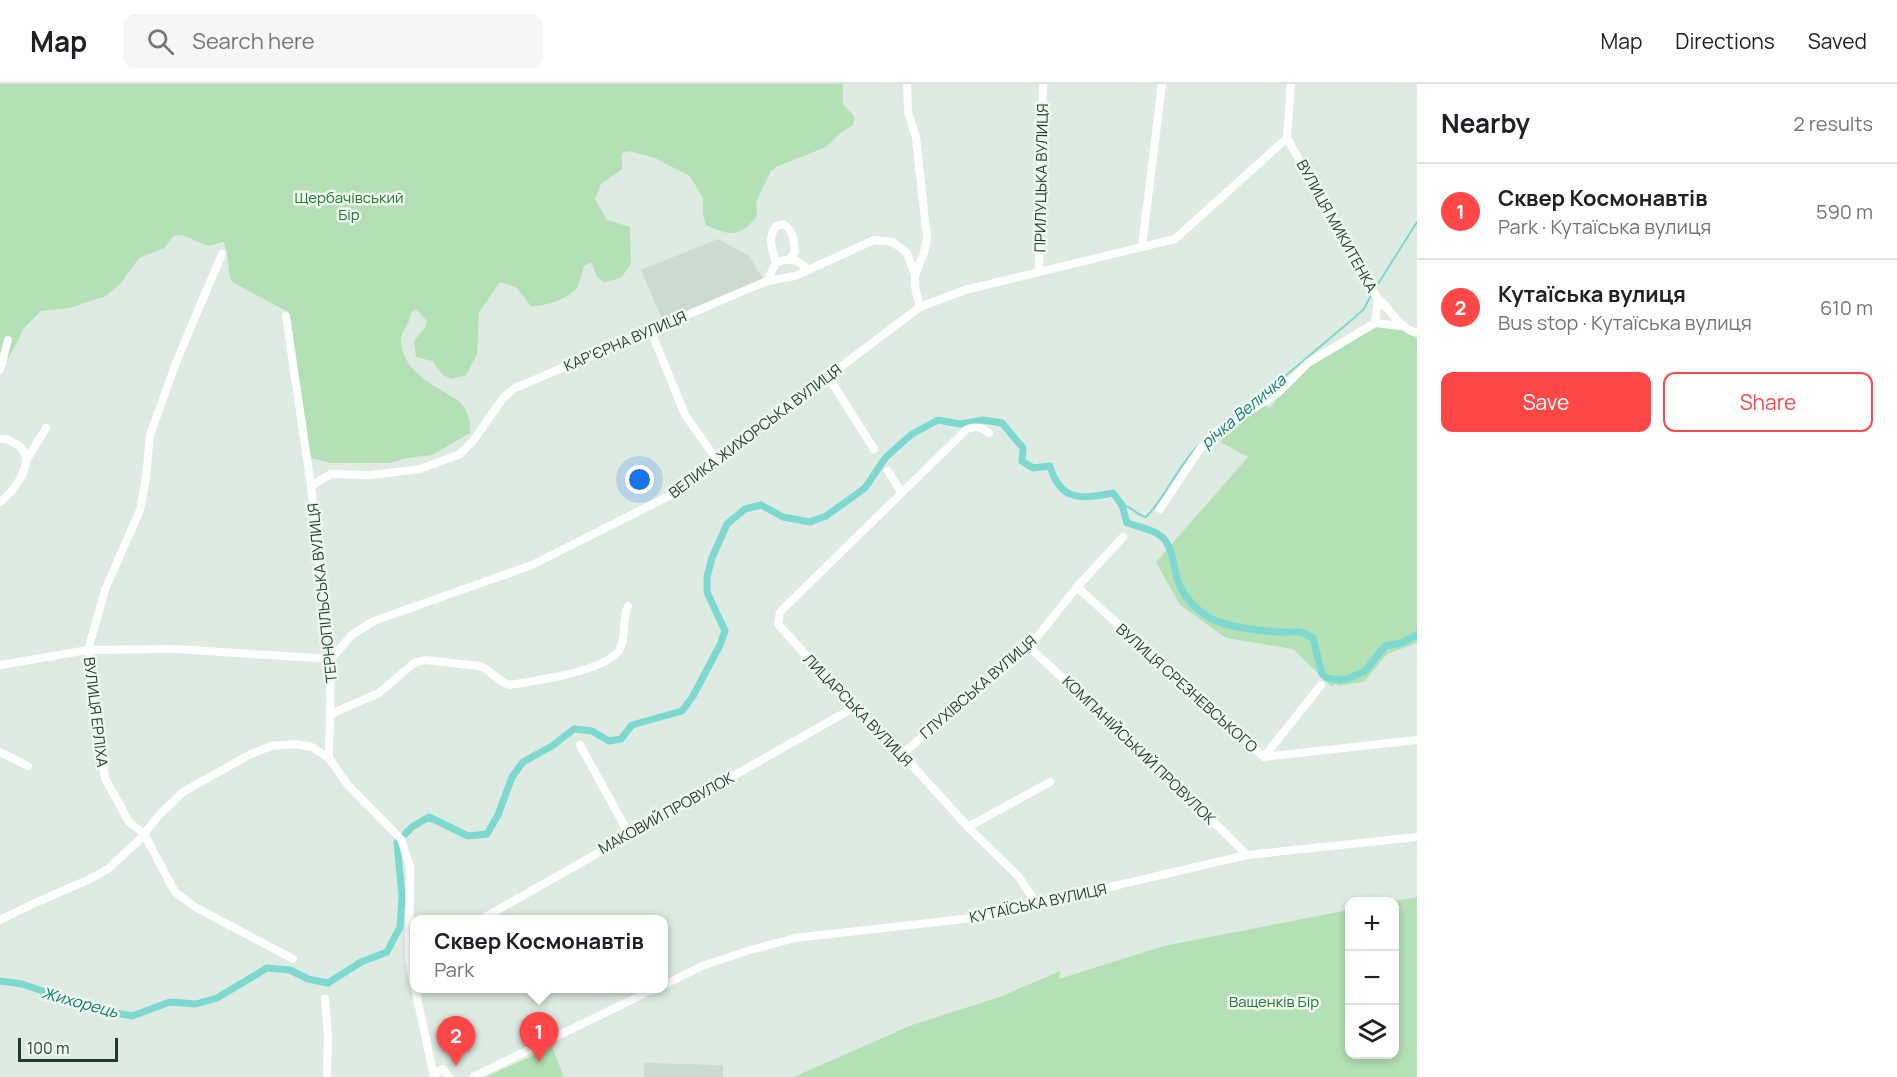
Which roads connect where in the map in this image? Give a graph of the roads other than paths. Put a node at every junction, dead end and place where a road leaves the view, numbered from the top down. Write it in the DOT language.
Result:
graph roads {
  1 [pos="907,84"];
  2 [pos="1043,84"];
  3 [pos="1162,84"];
  4 [pos="1291,84"];
  5 [pos="1287,138"];
  6 [pos="1142,247"];
  7 [pos="222,254"];
  8 [pos="789,259"];
  9 [pos="776,262"];
  10 [pos="809,270"];
  11 [pos="1039,272"];
  12 [pos="915,275"];
  13 [pos="767,281"];
  14 [pos="1378,299"];
  15 [pos="920,307"];
  16 [pos="286,316"];
  17 [pos="1375,323"];
  18 [pos="1401,326"];
  19 [pos="651,331"];
  20 [pos="1417,333"];
  21 [pos="8,340"];
  22 [pos="0,370"];
  23 [pos="829,378"];
  24 [pos="46,428"];
  25 [pos="989,433"];
  26 [pos="0,439"];
  27 [pos="874,450"];
  28 [pos="27,459"];
  29 [pos="717,460"];
  30 [pos="888,471"];
  31 [pos="311,486"];
  32 [pos="902,492"];
  33 [pos="0,502"];
  34 [pos="1160,509"];
  35 [pos="1123,537"];
  36 [pos="1077,587"];
  37 [pos="628,606"];
  38 [pos="1029,647"];
  39 [pos="88,650"];
  40 [pos="331,659"];
  41 [pos="0,665"];
  42 [pos="1321,685"];
  43 [pos="853,708"];
  44 [pos="331,714"];
  45 [pos="1417,740"];
  46 [pos="580,745"];
  47 [pos="0,752"];
  48 [pos="902,754"];
  49 [pos="1264,757"];
  50 [pos="329,758"];
  51 [pos="28,766"];
  52 [pos="1050,782"];
  53 [pos="968,827"];
  54 [pos="144,834"];
  55 [pos="628,834"];
  56 [pos="1417,837"];
  57 [pos="1247,855"];
  58 [pos="1037,904"];
  59 [pos="411,915"];
  60 [pos="489,915"];
  61 [pos="0,920"];
  62 [pos="293,959"];
  63 [pos="668,983"];
  64 [pos="416,993"];
  65 [pos="646,993"];
  66 [pos="325,999"];
  67 [pos="434,1076"];
  68 [pos="327,1077"];
  69 [pos="449,1077"];
  70 [pos="473,1077"];
  1 -- 12 [label="street"];
  2 -- 11 [label="street, ПРИЛУЦЬКА ВУЛИЦЯ"];
  3 -- 6 [label="street"];
  4 -- 5 [label="street"];
  5 -- 6 [label="street, ВЕЛИКА ЖИХОРСЬКА ВУЛИЦЯ"];
  5 -- 14 [label="street, ВУЛИЦЯ МИКИТЕНКА"];
  6 -- 11 [label="street, ВЕЛИКА ЖИХОРСЬКА ВУЛИЦЯ"];
  7 -- 39 [label="street, ВУЛИЦЯ ЕРЛІХА"];
  8 -- 9 [label="street"];
  8 -- 9 [label="street"];
  8 -- 10 [label="street"];
  9 -- 13 [label="street"];
  10 -- 12 [label="street, КАР’ЄРНА ВУЛИЦЯ"];
  10 -- 13 [label="street, КАР’ЄРНА ВУЛИЦЯ"];
  11 -- 15 [label="street, ВЕЛИКА ЖИХОРСЬКА ВУЛИЦЯ"];
  12 -- 15 [label="street, КАР’ЄРНА ВУЛИЦЯ"];
  13 -- 19 [label="street, КАР’ЄРНА ВУЛИЦЯ"];
  14 -- 17 [label="street"];
  14 -- 18 [label="street, ВУЛИЦЯ МИКИТЕНКА"];
  15 -- 23 [label="street, ВЕЛИКА ЖИХОРСЬКА ВУЛИЦЯ"];
  16 -- 31 [label="street, ТЕРНОПІЛЬСЬКА ВУЛИЦЯ"];
  17 -- 18 [label="street"];
  17 -- 34 [label="street"];
  18 -- 20 [label="street, ВУЛИЦЯ МИКИТЕНКА"];
  19 -- 29 [label="street"];
  19 -- 31 [label="street, КАР’ЄРНА ВУЛИЦЯ"];
  21 -- 22 [label="street"];
  23 -- 27 [label="street"];
  23 -- 29 [label="street, ВЕЛИКА ЖИХОРСЬКА ВУЛИЦЯ"];
  24 -- 28 [label="street"];
  25 -- 32 [label="street, ЛИЦАРСЬКА ВУЛИЦЯ"];
  26 -- 28 [label="street"];
  28 -- 33 [label="street"];
  29 -- 40 [label="street, ВЕЛИКА ЖИХОРСЬКА ВУЛИЦЯ"];
  30 -- 32 [label="street"];
  31 -- 40 [label="street, ТЕРНОПІЛЬСЬКА ВУЛИЦЯ"];
  32 -- 43 [label="street, ЛИЦАРСЬКА ВУЛИЦЯ"];
  35 -- 36 [label="street, ГЛУХІВСЬКА ВУЛИЦЯ"];
  36 -- 38 [label="street, ГЛУХІВСЬКА ВУЛИЦЯ"];
  36 -- 49 [label="street, ВУЛИЦЯ СРЕЗНЕВСЬКОГО"];
  37 -- 44 [label="street"];
  38 -- 48 [label="street, ГЛУХІВСЬКА ВУЛИЦЯ"];
  38 -- 57 [label="street, КОМПАНІЙСЬКИЙ ПРОВУЛОК"];
  39 -- 40 [label="street"];
  39 -- 41 [label="street"];
  39 -- 54 [label="street, ВУЛИЦЯ ЕРЛІХА"];
  40 -- 44 [label="street, ТЕРНОПІЛЬСЬКА ВУЛИЦЯ"];
  42 -- 49 [label="street"];
  43 -- 48 [label="street, ЛИЦАРСЬКА ВУЛИЦЯ"];
  43 -- 55 [label="street, МАКОВИЙ ПРОВУЛОК"];
  44 -- 50 [label="street, ТЕРНОПІЛЬСЬКА ВУЛИЦЯ"];
  45 -- 49 [label="street, ВУЛИЦЯ СРЕЗНЕВСЬКОГО"];
  46 -- 55 [label="street"];
  47 -- 51 [label="street"];
  48 -- 53 [label="street, ЛИЦАРСЬКА ВУЛИЦЯ"];
  50 -- 54 [label="street"];
  50 -- 59 [label="street"];
  52 -- 53 [label="street"];
  53 -- 58 [label="street, ЛИЦАРСЬКА ВУЛИЦЯ"];
  54 -- 61 [label="street"];
  54 -- 62 [label="street, ВУЛИЦЯ ЕРЛІХА"];
  55 -- 60 [label="street, МАКОВИЙ ПРОВУЛОК"];
  56 -- 57 [label="street, КУТАЇСЬКА ВУЛИЦЯ"];
  57 -- 58 [label="street, КУТАЇСЬКА ВУЛИЦЯ"];
  58 -- 63 [label="street, КУТАЇСЬКА ВУЛИЦЯ"];
  64 -- 67 [label="street"];
  65 -- 70 [label="street"];
  66 -- 68 [label="street"];
  67 -- 69 [label="street"];
}
